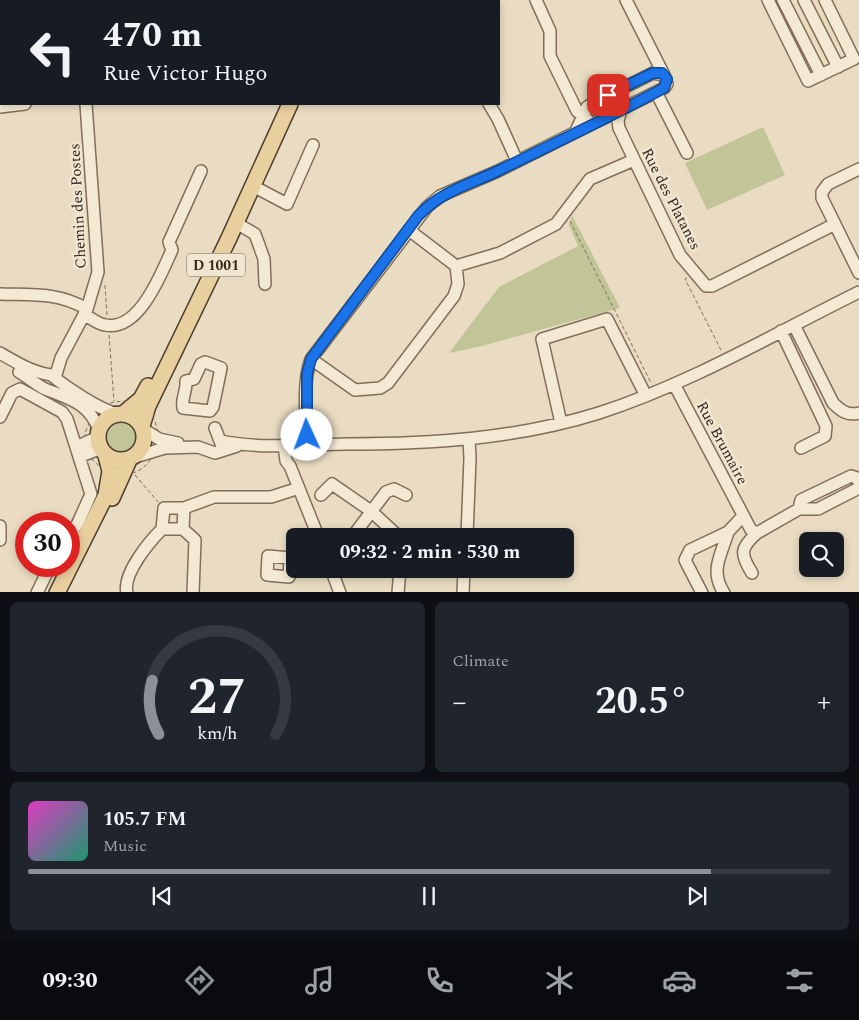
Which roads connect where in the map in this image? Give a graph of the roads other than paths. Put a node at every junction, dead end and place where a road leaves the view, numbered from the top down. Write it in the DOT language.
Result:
graph roads {
  1 [pos="536,0"];
  2 [pos="626,0"];
  3 [pos="768,0"];
  4 [pos="783,0"];
  5 [pos="804,0"];
  6 [pos="825,0"];
  7 [pos="647,43"];
  8 [pos="838,67"];
  9 [pos="664,75"];
  10 [pos="821,75"];
  11 [pos="640,79"];
  12 [pos="656,92"];
  13 [pos="19,105"];
  14 [pos="86,105"];
  15 [pos="282,105"];
  16 [pos="290,105"];
  17 [pos="489,105"];
  18 [pos="0,108"];
  19 [pos="621,110"];
  20 [pos="583,111"];
  21 [pos="600,120"];
  22 [pos="619,128"];
  23 [pos="576,131"];
  24 [pos="313,145"];
  25 [pos="687,153"];
  26 [pos="634,160"];
  27 [pos="517,161"];
  28 [pos="859,169"];
  29 [pos="201,171"];
  30 [pos="253,186"];
  31 [pos="236,222"];
  32 [pos="835,224"];
  33 [pos="409,230"];
  34 [pos="856,258"];
  35 [pos="456,266"];
  36 [pos="859,273"];
  37 [pos="265,284"];
  38 [pos="859,292"];
  39 [pos="0,294"];
  40 [pos="86,312"];
  41 [pos="794,324"];
  42 [pos="782,331"];
  43 [pos="0,353"];
  44 [pos="311,359"];
  45 [pos="0,362"];
  46 [pos="49,381"];
  47 [pos="186,381"];
  48 [pos="674,384"];
  49 [pos="647,390"];
  50 [pos="131,411"];
  51 [pos="859,413"];
  52 [pos="0,418"];
  53 [pos="306,422"];
  54 [pos="561,423"];
  55 [pos="143,428"];
  56 [pos="215,438"];
  57 [pos="469,440"];
  58 [pos="92,443"];
  59 [pos="295,445"];
  60 [pos="801,448"];
  61 [pos="126,467"];
  62 [pos="859,483"];
  63 [pos="299,488"];
  64 [pos="859,488"];
  65 [pos="322,495"];
  66 [pos="406,495"];
  67 [pos="184,508"];
  68 [pos="799,509"];
  69 [pos="371,512"];
  70 [pos="743,516"];
  71 [pos="80,519"];
  72 [pos="0,526"];
  73 [pos="315,528"];
  74 [pos="359,528"];
  75 [pos="389,528"];
  76 [pos="467,528"];
  77 [pos="162,529"];
  78 [pos="183,529"];
  79 [pos="88,532"];
  80 [pos="728,532"];
  81 [pos="757,533"];
  82 [pos="80,537"];
  83 [pos="0,540"];
  84 [pos="752,573"];
  85 [pos="39,577"];
  86 [pos="44,577"];
  87 [pos="335,578"];
  88 [pos="399,578"];
  89 [pos="464,578"];
  90 [pos="32,592"];
  91 [pos="37,592"];
  92 [pos="57,592"];
  93 [pos="62,592"];
  94 [pos="127,592"];
  95 [pos="193,592"];
  96 [pos="340,592"];
  97 [pos="398,592"];
  98 [pos="463,592"];
  99 [pos="702,592"];
  100 [pos="724,592"];
  1 -- 20 [label="street"];
  2 -- 7 [label="street"];
  3 -- 10 [label="street"];
  4 -- 10 [label="street"];
  5 -- 8 [label="street"];
  6 -- 8 [label="street"];
  7 -- 9 [label="street"];
  7 -- 11 [label="street"];
  8 -- 10 [label="street"];
  9 -- 11 [label="street"];
  9 -- 12 [label="street"];
  11 -- 20 [label="street"];
  12 -- 19 [label="street"];
  12 -- 25 [label="street"];
  13 -- 18 [label="street"];
  14 -- 40 [label="street, Chemin des Postes"];
  15 -- 50 [label="main road, D 1001"];
  16 -- 30 [label="main road, D 1001"];
  17 -- 27 [label="street"];
  19 -- 21 [label="street"];
  19 -- 22 [label="street"];
  20 -- 21 [label="street"];
  20 -- 23 [label="street"];
  21 -- 22 [label="street"];
  21 -- 23 [label="street"];
  22 -- 26 [label="street, Rue des Platanes"];
  23 -- 27 [label="street"];
  24 -- 30 [label="street"];
  26 -- 32 [label="street, Rue des Platanes"];
  26 -- 35 [label="street"];
  27 -- 33 [label="street"];
  28 -- 32 [label="street"];
  29 -- 40 [label="street"];
  30 -- 31 [label="main road, D 1001"];
  31 -- 37 [label="street"];
  31 -- 50 [label="main road, D 1001"];
  32 -- 34 [label="street"];
  33 -- 35 [label="street"];
  33 -- 44 [label="street"];
  34 -- 36 [label="street"];
  35 -- 44 [label="street"];
  38 -- 41 [label="street"];
  39 -- 40 [label="street"];
  40 -- 46 [label="street, Chemin des Postes"];
  41 -- 42 [label="street"];
  41 -- 51 [label="street"];
  42 -- 48 [label="street"];
  42 -- 60 [label="street"];
  43 -- 46 [label="street"];
  44 -- 53 [label="street"];
  45 -- 46 [label="street"];
  46 -- 50 [label="street"];
  46 -- 58 [label="street"];
  47 -- 47 [label="street"];
  48 -- 49 [label="street"];
  48 -- 70 [label="street, Rue Brumaire"];
  49 -- 54 [label="street"];
  49 -- 54 [label="street"];
  50 -- 55 [label="main road, D 1001"];
  50 -- 55 [label="main road"];
  50 -- 58 [label="main road"];
  52 -- 58 [label="street"];
  53 -- 59 [label="street"];
  53 -- 59 [label="street"];
  54 -- 57 [label="street"];
  55 -- 56 [label="street"];
  55 -- 61 [label="main road"];
  56 -- 59 [label="street"];
  56 -- 61 [label="street"];
  57 -- 59 [label="street"];
  57 -- 76 [label="street"];
  58 -- 61 [label="main road"];
  58 -- 61 [label="main road"];
  58 -- 71 [label="street"];
  59 -- 63 [label="street"];
  61 -- 79 [label="main road"];
  61 -- 93 [label="main road"];
  62 -- 68 [label="street"];
  63 -- 67 [label="street"];
  63 -- 73 [label="street"];
  64 -- 68 [label="street"];
  65 -- 69 [label="street"];
  66 -- 69 [label="street"];
  67 -- 77 [label="street"];
  67 -- 78 [label="street"];
  68 -- 81 [label="street"];
  69 -- 74 [label="street"];
  69 -- 75 [label="street"];
  70 -- 80 [label="street"];
  70 -- 81 [label="street, Rue Brumaire"];
  72 -- 83 [label="street"];
  77 -- 78 [label="street"];
  77 -- 94 [label="street"];
  78 -- 95 [label="street"];
  79 -- 82 [label="street"];
  79 -- 92 [label="main road"];
  80 -- 99 [label="street"];
  80 -- 100 [label="street"];
  81 -- 84 [label="street"];
  85 -- 90 [label="street"];
  86 -- 91 [label="street"];
  87 -- 96 [label="street"];
  88 -- 97 [label="street"];
  89 -- 98 [label="street"];
}
